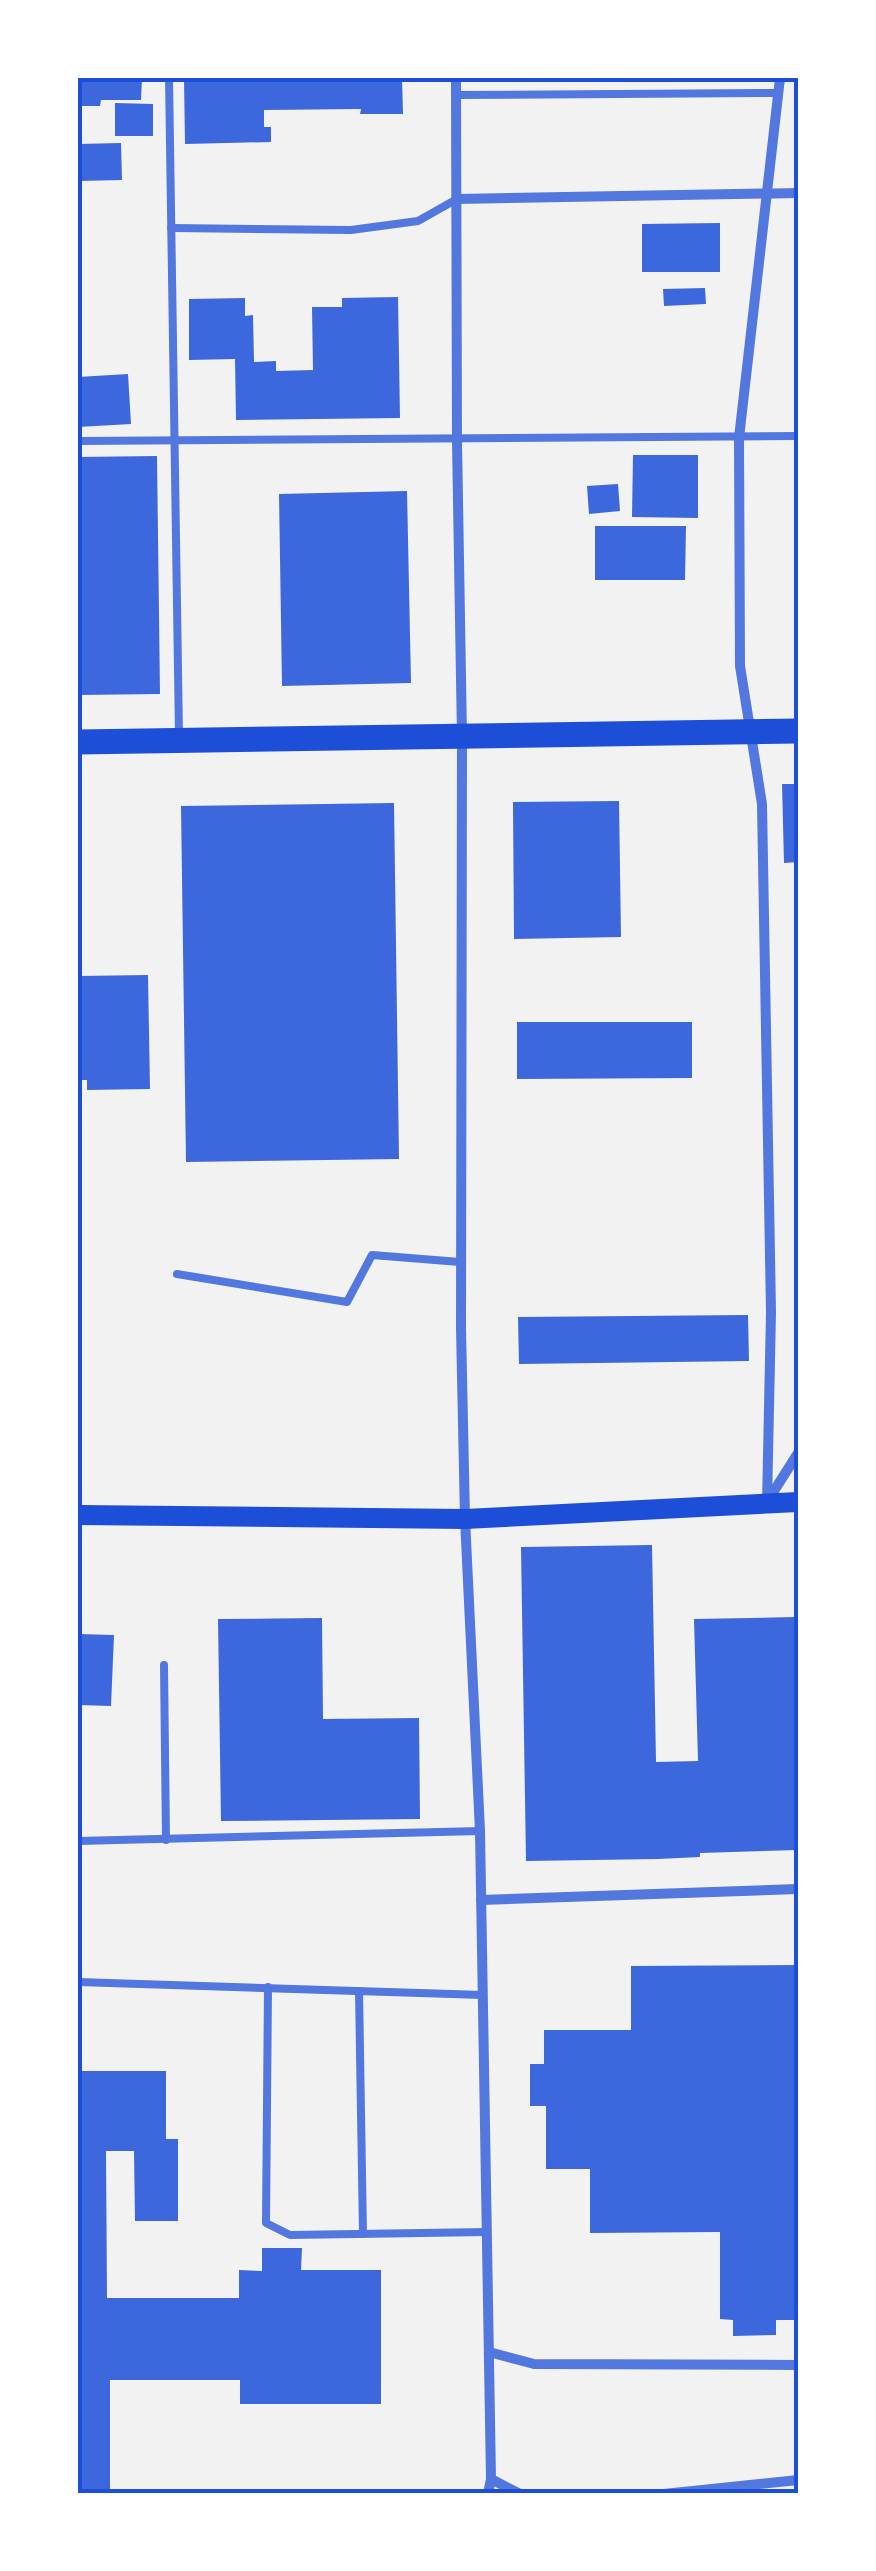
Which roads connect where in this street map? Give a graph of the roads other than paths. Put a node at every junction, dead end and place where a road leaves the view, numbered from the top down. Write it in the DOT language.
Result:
graph roads {
  1 [pos="169,78"];
  2 [pos="456,78"];
  3 [pos="780,78"];
  4 [pos="778,92"];
  5 [pos="456,94"];
  6 [pos="798,193"];
  7 [pos="767,194"];
  8 [pos="457,199"];
  9 [pos="171,228"];
  10 [pos="798,436"];
  11 [pos="738,438"];
  12 [pos="456,440"];
  13 [pos="78,441"];
  14 [pos="174,442"];
  15 [pos="749,731"];
  16 [pos="798,731"];
  17 [pos="462,737"];
  18 [pos="179,741"];
  19 [pos="78,742"];
  20 [pos="460,1262"];
  21 [pos="177,1274"];
  22 [pos="798,1453"];
  23 [pos="798,1502"];
  24 [pos="767,1503"];
  25 [pos="78,1515"];
  26 [pos="465,1519"];
  27 [pos="164,1665"];
  28 [pos="480,1831"];
  29 [pos="166,1840"];
  30 [pos="78,1841"];
  31 [pos="798,1889"];
  32 [pos="481,1900"];
  33 [pos="78,1982"];
  34 [pos="268,1987"];
  35 [pos="359,1991"];
  36 [pos="483,1996"];
  37 [pos="487,2232"];
  38 [pos="363,2234"];
  39 [pos="489,2352"];
  40 [pos="798,2364"];
  41 [pos="491,2479"];
  42 [pos="798,2480"];
  43 [pos="488,2494"];
  44 [pos="520,2494"];
  45 [pos="664,2494"];
  1 -- 9 [label="lane"];
  2 -- 5 [label="street"];
  3 -- 4 [label="street"];
  4 -- 5 [label="lane"];
  4 -- 7 [label="street"];
  5 -- 8 [label="street"];
  6 -- 7 [label="street"];
  7 -- 8 [label="street"];
  7 -- 11 [label="street"];
  8 -- 9 [label="lane"];
  8 -- 12 [label="street"];
  9 -- 14 [label="lane"];
  10 -- 11 [label="lane"];
  11 -- 12 [label="lane"];
  11 -- 15 [label="street"];
  12 -- 14 [label="lane"];
  12 -- 17 [label="street"];
  13 -- 14 [label="lane"];
  14 -- 18 [label="lane"];
  15 -- 16 [label="main road"];
  15 -- 17 [label="main road"];
  15 -- 24 [label="street"];
  17 -- 18 [label="main road"];
  17 -- 20 [label="street"];
  18 -- 19 [label="main road"];
  20 -- 21 [label="lane"];
  20 -- 26 [label="street"];
  22 -- 24 [label="street"];
  23 -- 24 [label="main road"];
  24 -- 26 [label="main road"];
  25 -- 26 [label="main road"];
  26 -- 28 [label="street"];
  27 -- 29 [label="lane"];
  28 -- 29 [label="lane"];
  28 -- 32 [label="street"];
  29 -- 30 [label="lane"];
  31 -- 32 [label="street"];
  32 -- 36 [label="street"];
  33 -- 34 [label="lane"];
  34 -- 35 [label="lane"];
  34 -- 38 [label="lane"];
  35 -- 36 [label="lane"];
  35 -- 38 [label="lane"];
  36 -- 37 [label="street"];
  37 -- 38 [label="lane"];
  37 -- 39 [label="street"];
  39 -- 40 [label="street"];
  39 -- 41 [label="street"];
  41 -- 43 [label="street"];
  41 -- 44 [label="street"];
  42 -- 45 [label="street"];
}
